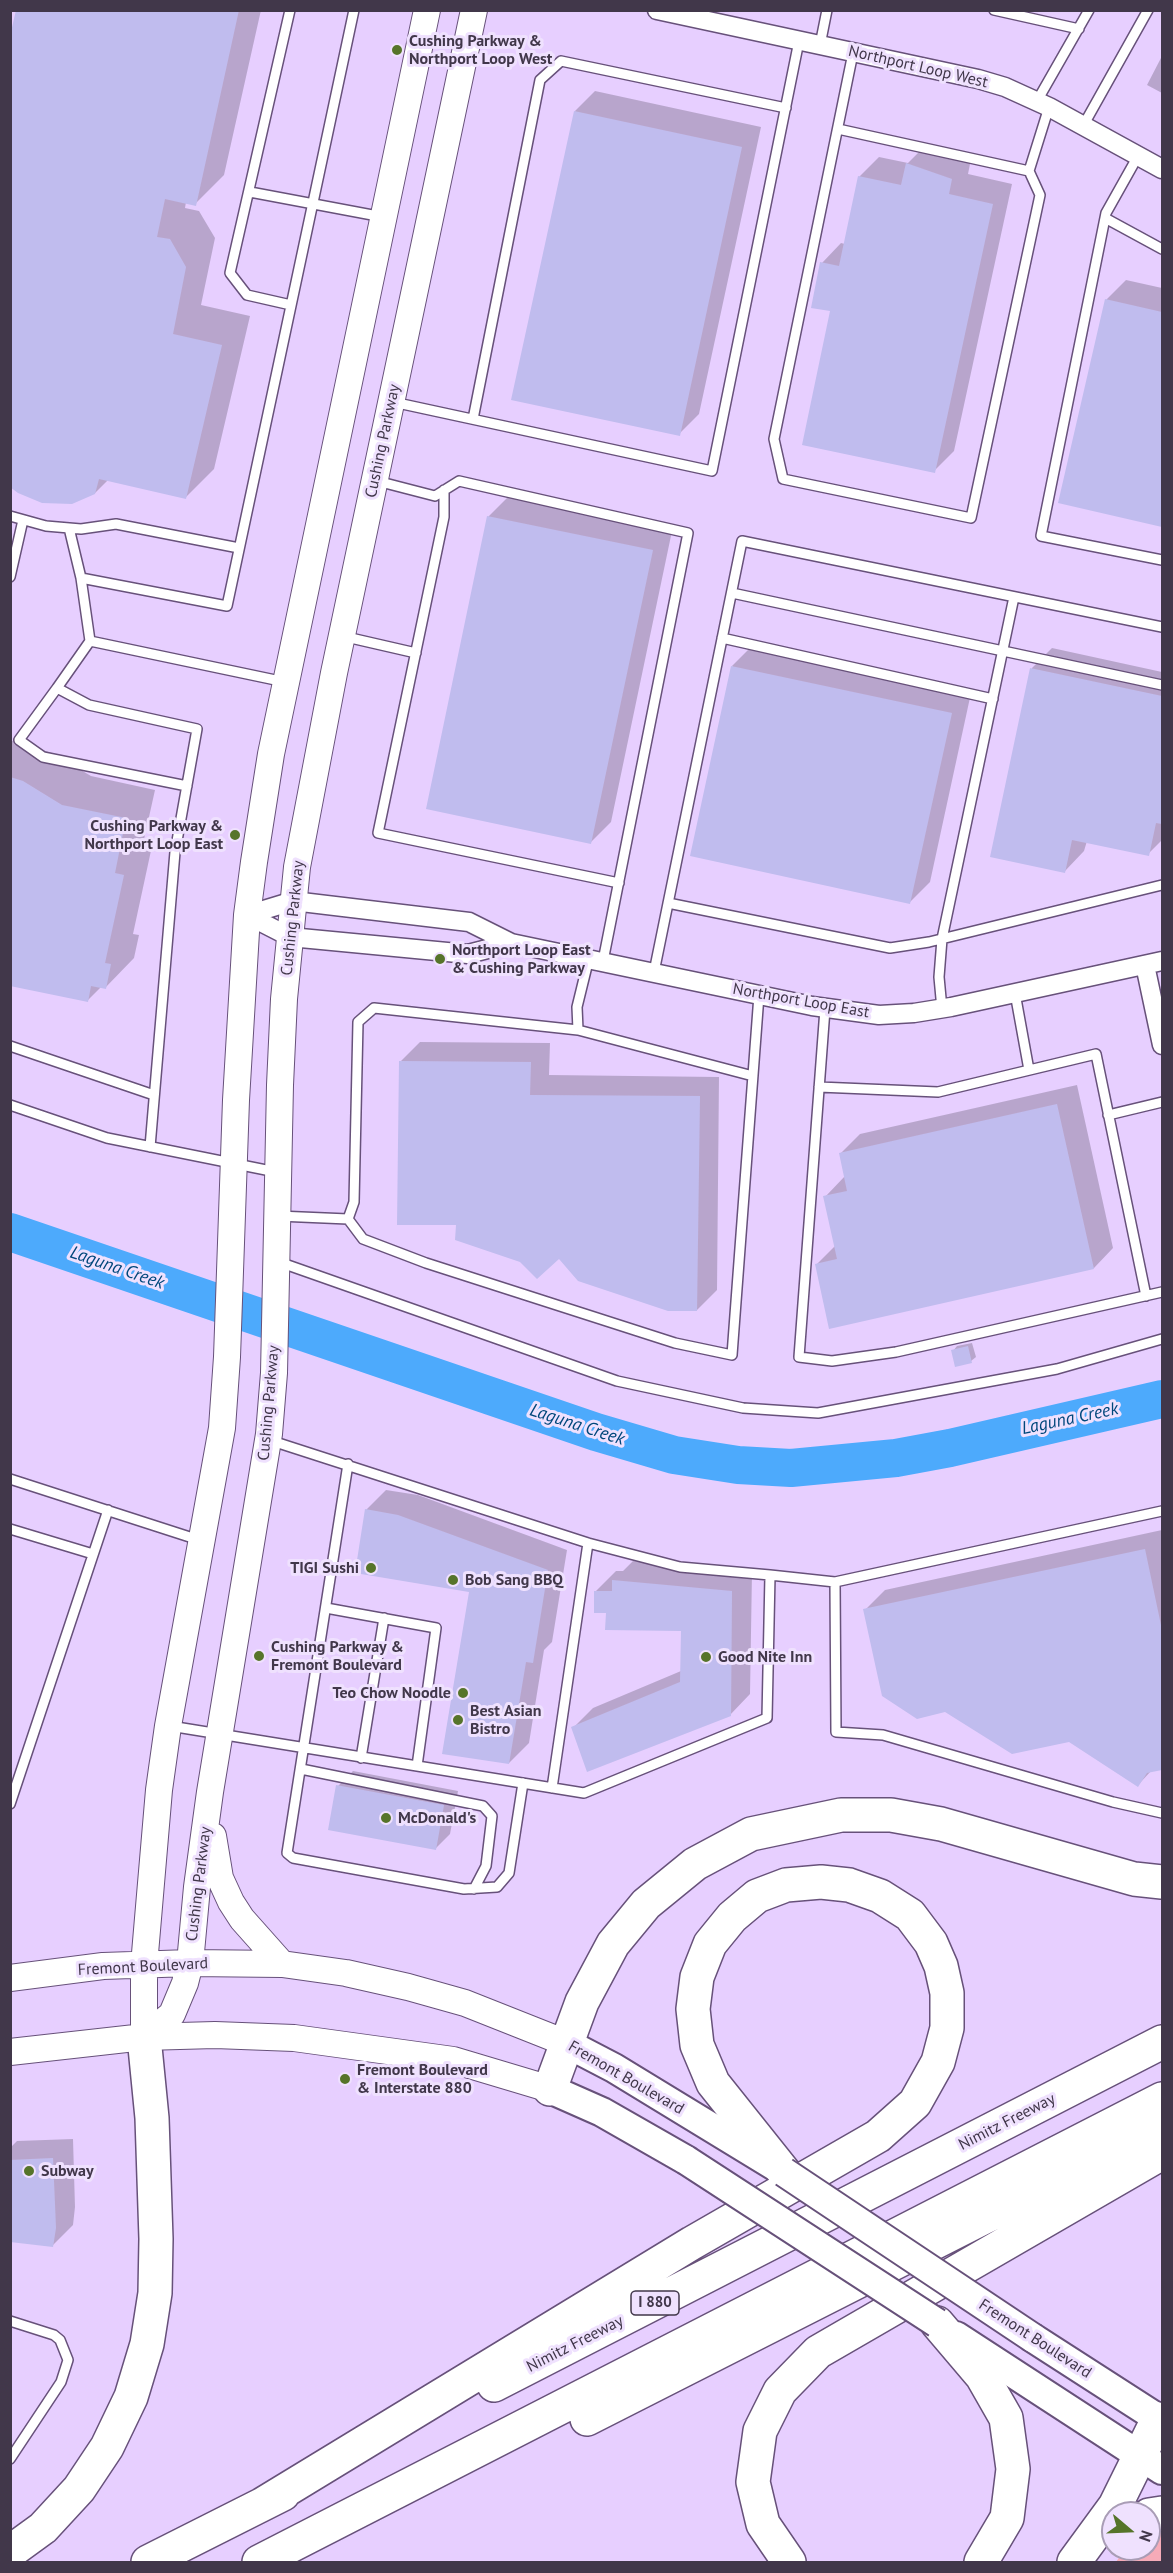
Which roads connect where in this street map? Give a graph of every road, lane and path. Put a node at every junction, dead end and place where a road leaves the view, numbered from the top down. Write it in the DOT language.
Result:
graph roads {
  1 [pos="290,10"];
  2 [pos="354,10"];
  3 [pos="428,10"];
  4 [pos="474,10"];
  5 [pos="657,10"];
  6 [pos="827,10"];
  7 [pos="994,10"];
  8 [pos="1089,10"];
  9 [pos="1148,10"];
  10 [pos="1079,29"];
  11 [pos="799,41"];
  12 [pos="820,45"];
  13 [pos="853,52"];
  14 [pos="1043,104"];
  15 [pos="786,108"];
  16 [pos="1083,126"];
  17 [pos="838,129"];
  18 [pos="1138,156"];
  19 [pos="1162,169"];
  20 [pos="1029,171"];
  21 [pos="250,192"];
  22 [pos="313,203"];
  23 [pos="384,217"];
  24 [pos="1105,218"];
  25 [pos="1162,249"];
  26 [pos="291,305"];
  27 [pos="391,402"];
  28 [pos="473,419"];
  29 [pos="375,480"];
  30 [pos="444,490"];
  31 [pos="10,516"];
  32 [pos="23,520"];
  33 [pos="69,528"];
  34 [pos="239,548"];
  35 [pos="1162,560"];
  36 [pos="10,577"];
  37 [pos="81,578"];
  38 [pos="732,593"];
  39 [pos="1014,597"];
  40 [pos="1162,627"];
  41 [pos="342,636"];
  42 [pos="722,638"];
  43 [pos="90,641"];
  44 [pos="1003,651"];
  45 [pos="416,653"];
  46 [pos="286,682"];
  47 [pos="1162,685"];
  48 [pos="57,688"];
  49 [pos="993,699"];
  50 [pos="15,739"];
  51 [pos="187,786"];
  52 [pos="619,883"];
  53 [pos="1162,885"];
  54 [pos="293,901"];
  55 [pos="668,903"];
  56 [pos="248,915"];
  57 [pos="290,937"];
  58 [pos="942,939"];
  59 [pos="511,942"];
  60 [pos="596,960"];
  61 [pos="1154,963"];
  62 [pos="654,972"];
  63 [pos="1015,993"];
  64 [pos="759,995"];
  65 [pos="825,1009"];
  66 [pos="942,1009"];
  67 [pos="578,1030"];
  68 [pos="1162,1045"];
  69 [pos="10,1046"];
  70 [pos="1029,1070"];
  71 [pos="753,1076"];
  72 [pos="819,1088"];
  73 [pos="154,1095"];
  74 [pos="1162,1101"];
  75 [pos="10,1105"];
  76 [pos="1108,1114"];
  77 [pos="150,1147"];
  78 [pos="233,1165"];
  79 [pos="278,1173"];
  80 [pos="278,1216"];
  81 [pos="348,1219"];
  82 [pos="277,1268"];
  83 [pos="1162,1292"];
  84 [pos="1146,1296"];
  85 [pos="1162,1339"];
  86 [pos="268,1439"];
  87 [pos="348,1464"];
  88 [pos="10,1479"];
  89 [pos="108,1510"];
  90 [pos="1162,1511"];
  91 [pos="10,1529"];
  92 [pos="201,1541"];
  93 [pos="588,1543"];
  94 [pos="93,1554"];
  95 [pos="770,1575"];
  96 [pos="835,1582"];
  97 [pos="326,1608"];
  98 [pos="384,1618"];
  99 [pos="168,1726"];
  100 [pos="219,1735"];
  101 [pos="304,1749"];
  102 [pos="361,1758"];
  103 [pos="417,1766"];
  104 [pos="301,1769"];
  105 [pos="523,1783"];
  106 [pos="552,1788"];
  107 [pos="210,1792"];
  108 [pos="10,1804"];
  109 [pos="1162,1813"];
  110 [pos="1162,1882"];
  111 [pos="474,1889"];
  112 [pos="190,1963"];
  113 [pos="282,1964"];
  114 [pos="144,1965"];
  115 [pos="10,1978"];
  116 [pos="144,2037"];
  117 [pos="1162,2042"];
  118 [pos="566,2043"];
  119 [pos="10,2052"];
  120 [pos="550,2089"];
  121 [pos="1162,2099"];
  122 [pos="720,2119"];
  123 [pos="1162,2127"];
  124 [pos="1162,2153"];
  125 [pos="784,2172"];
  126 [pos="10,2321"];
  127 [pos="937,2323"];
  128 [pos="992,2372"];
  129 [pos="1160,2420"];
  130 [pos="10,2459"];
  131 [pos="1150,2462"];
  132 [pos="263,2504"];
  133 [pos="1101,2546"];
  134 [pos="10,2552"];
  135 [pos="148,2562"];
  136 [pos="259,2562"];
  137 [pos="307,2562"];
  138 [pos="789,2562"];
  139 [pos="981,2562"];
  140 [pos="1075,2562"];
  1 -- 21 [label="lane"];
  2 -- 22 [label="lane"];
  3 -- 23 [label="main road"];
  4 -- 27 [label="main road, Cushing Parkway"];
  5 -- 11 [label="street, Northport Loop West"];
  6 -- 12 [label="lane"];
  7 -- 10 [label="lane"];
  8 -- 10 [label="lane"];
  9 -- 16 [label="lane"];
  10 -- 14 [label="lane"];
  11 -- 12 [label="street, Northport Loop West"];
  11 -- 15 [label="lane"];
  12 -- 13 [label="street, Northport Loop West"];
  13 -- 14 [label="street, Northport Loop West"];
  13 -- 17 [label="lane"];
  14 -- 16 [label="street, Northport Loop West"];
  14 -- 20 [label="lane"];
  15 -- 28 [label="lane"];
  15 -- 28 [label="lane"];
  16 -- 18 [label="street, Northport Loop West"];
  17 -- 20 [label="lane"];
  17 -- 20 [label="lane"];
  18 -- 19 [label="street, Northport Loop West"];
  18 -- 24 [label="lane"];
  21 -- 22 [label="lane"];
  21 -- 26 [label="lane"];
  22 -- 23 [label="lane"];
  22 -- 26 [label="lane"];
  23 -- 46 [label="main road"];
  24 -- 25 [label="lane"];
  24 -- 35 [label="lane"];
  26 -- 34 [label="lane"];
  27 -- 28 [label="lane"];
  27 -- 29 [label="main road, Cushing Parkway"];
  29 -- 30 [label="lane"];
  29 -- 41 [label="main road, Cushing Parkway"];
  30 -- 45 [label="lane"];
  30 -- 52 [label="lane"];
  31 -- 32 [label="lane"];
  32 -- 33 [label="lane"];
  32 -- 36 [label="lane"];
  33 -- 34 [label="lane"];
  33 -- 37 [label="lane"];
  34 -- 37 [label="lane"];
  37 -- 43 [label="lane"];
  38 -- 39 [label="lane"];
  38 -- 42 [label="lane"];
  38 -- 44 [label="lane"];
  39 -- 40 [label="lane"];
  39 -- 44 [label="lane"];
  41 -- 45 [label="lane"];
  41 -- 54 [label="main road, Cushing Parkway"];
  42 -- 49 [label="lane"];
  42 -- 55 [label="lane"];
  43 -- 46 [label="lane"];
  43 -- 48 [label="lane"];
  44 -- 47 [label="lane"];
  44 -- 49 [label="lane"];
  45 -- 52 [label="lane"];
  46 -- 56 [label="main road"];
  48 -- 50 [label="lane"];
  48 -- 51 [label="lane"];
  49 -- 58 [label="lane"];
  50 -- 51 [label="lane"];
  51 -- 73 [label="lane"];
  52 -- 60 [label="lane"];
  53 -- 58 [label="lane"];
  54 -- 56 [label="street, Northport Loop East"];
  54 -- 57 [label="main road, Cushing Parkway"];
  54 -- 59 [label="street, Northport Loop East"];
  55 -- 58 [label="lane"];
  55 -- 62 [label="lane"];
  56 -- 57 [label="street, Northport Loop East"];
  56 -- 78 [label="main road"];
  57 -- 59 [label="street, Northport Loop East"];
  57 -- 79 [label="main road, Cushing Parkway"];
  58 -- 66 [label="lane"];
  59 -- 60 [label="street, Northport Loop East"];
  60 -- 62 [label="street, Northport Loop East"];
  60 -- 67 [label="lane"];
  61 -- 63 [label="street, Northport Loop East"];
  61 -- 68 [label="street"];
  62 -- 64 [label="street, Northport Loop East"];
  63 -- 66 [label="street, Northport Loop East"];
  63 -- 70 [label="lane"];
  64 -- 65 [label="street, Northport Loop East"];
  64 -- 71 [label="lane"];
  65 -- 66 [label="street, Northport Loop East"];
  65 -- 72 [label="lane"];
  67 -- 71 [label="lane"];
  67 -- 81 [label="lane"];
  69 -- 73 [label="lane"];
  70 -- 72 [label="lane"];
  70 -- 76 [label="lane"];
  71 -- 81 [label="lane"];
  72 -- 84 [label="lane"];
  73 -- 77 [label="lane"];
  74 -- 76 [label="lane"];
  75 -- 77 [label="lane"];
  76 -- 84 [label="lane"];
  77 -- 78 [label="lane"];
  78 -- 79 [label="lane"];
  78 -- 92 [label="main road"];
  79 -- 80 [label="main road, Cushing Parkway"];
  80 -- 81 [label="lane"];
  80 -- 82 [label="main road, Cushing Parkway"];
  82 -- 85 [label="lane"];
  82 -- 86 [label="main road, Cushing Parkway"];
  83 -- 84 [label="lane"];
  86 -- 87 [label="lane"];
  86 -- 100 [label="main road, Cushing Parkway"];
  87 -- 93 [label="lane"];
  87 -- 97 [label="lane"];
  88 -- 89 [label="lane"];
  89 -- 92 [label="lane"];
  89 -- 94 [label="lane"];
  90 -- 96 [label="lane"];
  91 -- 94 [label="lane"];
  92 -- 99 [label="main road"];
  93 -- 95 [label="lane"];
  93 -- 106 [label="lane"];
  94 -- 108 [label="lane"];
  95 -- 96 [label="lane"];
  95 -- 106 [label="lane"];
  96 -- 109 [label="lane"];
  97 -- 98 [label="lane"];
  97 -- 101 [label="lane"];
  98 -- 102 [label="lane"];
  98 -- 103 [label="lane"];
  99 -- 100 [label="lane"];
  99 -- 114 [label="main road"];
  100 -- 101 [label="lane"];
  100 -- 107 [label="main road, Cushing Parkway"];
  101 -- 102 [label="lane"];
  101 -- 104 [label="lane"];
  102 -- 103 [label="lane"];
  103 -- 105 [label="lane"];
  104 -- 111 [label="lane"];
  104 -- 111 [label="lane"];
  105 -- 106 [label="lane"];
  105 -- 111 [label="lane"];
  107 -- 112 [label="main road, Cushing Parkway"];
  107 -- 113 [label="main road"];
  110 -- 118 [label="highway"];
  112 -- 113 [label="main road, Fremont Boulevard"];
  112 -- 114 [label="main road, Fremont Boulevard"];
  112 -- 116 [label="main road, Cushing Parkway"];
  113 -- 118 [label="main road, Fremont Boulevard"];
  114 -- 115 [label="main road, Fremont Boulevard"];
  114 -- 116 [label="main road"];
  116 -- 119 [label="main road"];
  116 -- 120 [label="main road"];
  116 -- 134 [label="highway"];
  117 -- 132 [label="highway, Nimitz Freeway / I 880"];
  118 -- 120 [label="highway"];
  118 -- 122 [label="main road, Fremont Boulevard"];
  120 -- 127 [label="main road, bridge"];
  121 -- 136 [label="highway"];
  122 -- 125 [label="highway"];
  122 -- 132 [label="highway"];
  123 -- 137 [label="highway"];
  124 -- 138 [label="highway"];
  125 -- 129 [label="main road, Fremont Boulevard, bridge"];
  126 -- 130 [label="lane"];
  127 -- 128 [label="highway"];
  128 -- 131 [label="main road"];
  128 -- 139 [label="highway"];
  129 -- 131 [label="highway"];
  131 -- 140 [label="highway"];
  132 -- 135 [label="highway, Nimitz Freeway / I 880"];
  133 -- 140 [label="highway"];
}
